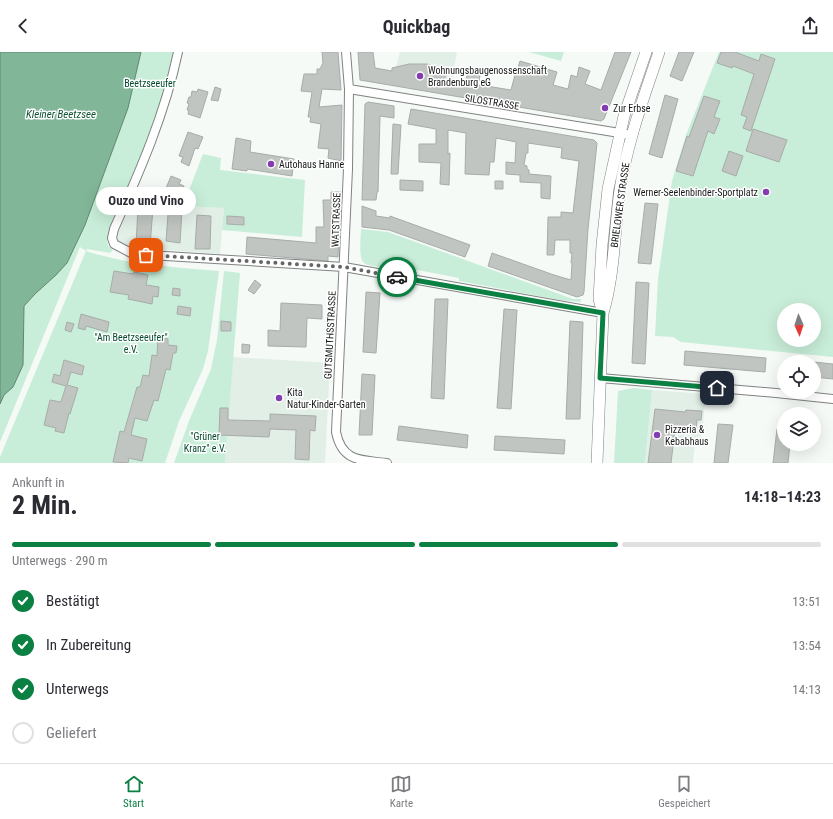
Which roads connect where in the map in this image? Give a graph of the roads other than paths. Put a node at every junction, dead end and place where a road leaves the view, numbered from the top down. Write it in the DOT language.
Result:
graph roads {
  1 [pos="178,52"];
  2 [pos="346,52"];
  3 [pos="646,52"];
  4 [pos="659,52"];
  5 [pos="349,89"];
  6 [pos="620,134"];
  7 [pos="632,136"];
  8 [pos="344,267"];
  9 [pos="603,313"];
  10 [pos="600,378"];
  11 [pos="833,399"];
  12 [pos="387,463"];
  13 [pos="597,463"];
  1 -- 8 [label="street"];
  2 -- 5 [label="street, WATSTRASSE"];
  3 -- 6 [label="main road, BRIELOWER STRASSE"];
  4 -- 7 [label="main road, BRIELOWER STRASSE"];
  5 -- 6 [label="street, SILOSTRASSE"];
  5 -- 8 [label="street, WATSTRASSE"];
  6 -- 7 [label="street, SILOSTRASSE"];
  6 -- 9 [label="main road, BRIELOWER STRASSE"];
  7 -- 9 [label="main road, BRIELOWER STRASSE"];
  8 -- 9 [label="street"];
  8 -- 12 [label="street, GUTSMUTHSSTRASSE"];
  9 -- 10 [label="main road, BRIELOWER STRASSE"];
  10 -- 11 [label="street"];
  10 -- 13 [label="main road, BRIELOWER STRASSE"];
}
